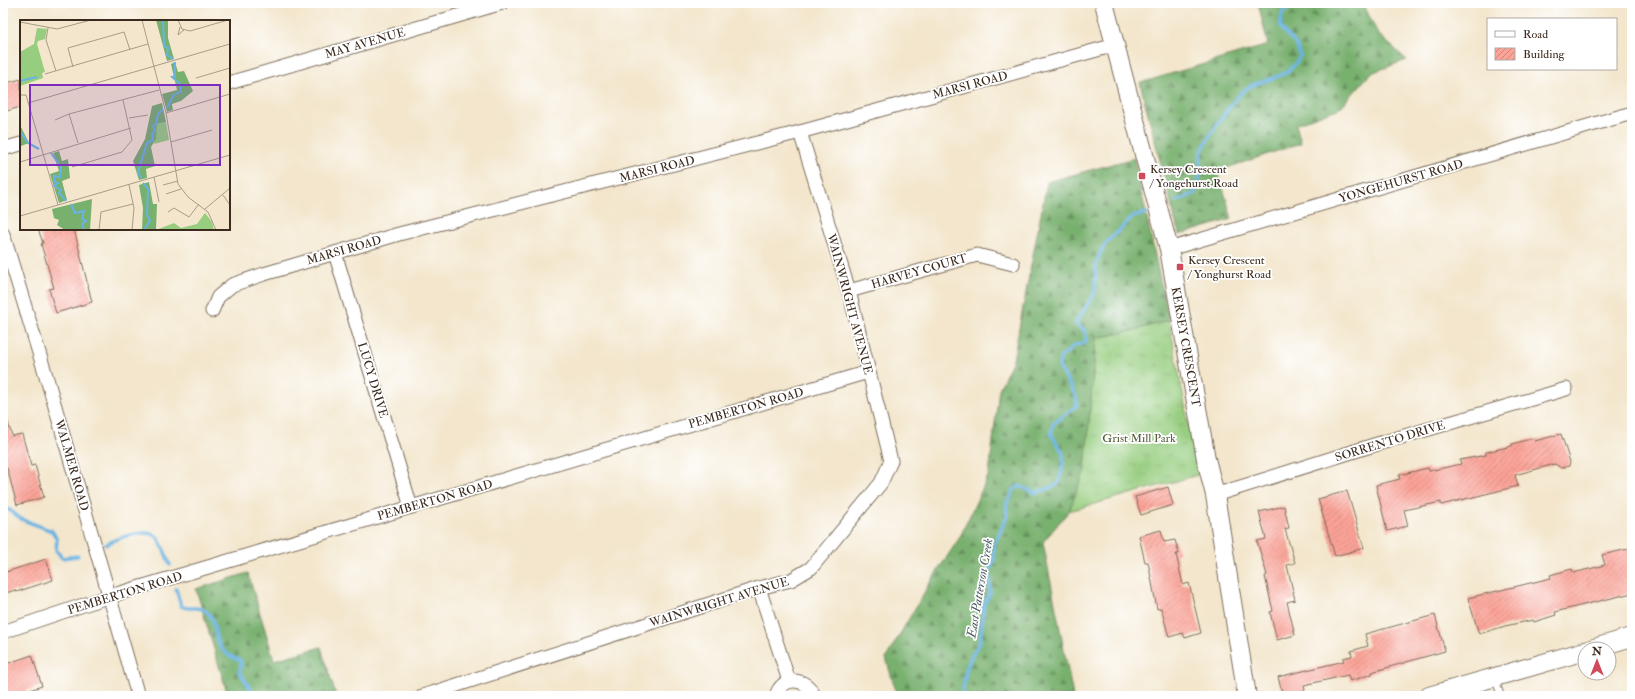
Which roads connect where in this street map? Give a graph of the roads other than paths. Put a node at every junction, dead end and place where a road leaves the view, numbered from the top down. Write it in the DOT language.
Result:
graph roads {
  1 [pos="502,3"];
  2 [pos="1104,3"];
  3 [pos="1115,45"];
  4 [pos="230,83"];
  5 [pos="1632,113"];
  6 [pos="800,132"];
  7 [pos="20,144"];
  8 [pos="3,149"];
  9 [pos="3,234"];
  10 [pos="1169,249"];
  11 [pos="335,253"];
  12 [pos="1013,264"];
  13 [pos="849,291"];
  14 [pos="212,310"];
  15 [pos="868,372"];
  16 [pos="1566,389"];
  17 [pos="1215,495"];
  18 [pos="411,507"];
  19 [pos="759,588"];
  20 [pos="110,596"];
  21 [pos="3,632"];
  22 [pos="1632,637"];
  23 [pos="1617,641"];
  24 [pos="1577,653"];
  25 [pos="1494,677"];
  26 [pos="790,681"];
  27 [pos="138,696"];
  28 [pos="423,696"];
  29 [pos="776,696"];
  30 [pos="814,696"];
  31 [pos="1247,696"];
  32 [pos="1429,696"];
  33 [pos="1501,696"];
  1 -- 4 [label="street, MAY AVENUE"];
  2 -- 3 [label="street, KERSEY CRESCENT"];
  3 -- 6 [label="street, MARSI ROAD"];
  3 -- 10 [label="street, KERSEY CRESCENT"];
  5 -- 10 [label="street, YONGEHURST ROAD"];
  6 -- 11 [label="street, MARSI ROAD"];
  6 -- 13 [label="street, WAINWRIGHT AVENUE"];
  7 -- 8 [label="street"];
  9 -- 20 [label="street, WALMER ROAD"];
  10 -- 17 [label="street, KERSEY CRESCENT"];
  11 -- 14 [label="street, MARSI ROAD"];
  11 -- 18 [label="street, LUCY DRIVE"];
  12 -- 13 [label="street, HARVEY COURT"];
  13 -- 15 [label="street, WAINWRIGHT AVENUE"];
  15 -- 18 [label="street, PEMBERTON ROAD"];
  15 -- 19 [label="street, WAINWRIGHT AVENUE"];
  16 -- 17 [label="street, SORRENTO DRIVE"];
  17 -- 31 [label="street, KERSEY CRESCENT"];
  18 -- 20 [label="street, PEMBERTON ROAD"];
  19 -- 26 [label="street"];
  19 -- 28 [label="street, WAINWRIGHT AVENUE"];
  20 -- 21 [label="street, PEMBERTON ROAD"];
  20 -- 27 [label="street, WALMER ROAD"];
  22 -- 23 [label="street"];
  24 -- 25 [label="street"];
  25 -- 32 [label="street"];
  25 -- 33 [label="lane"];
  26 -- 29 [label="street"];
  26 -- 30 [label="street"];
}
